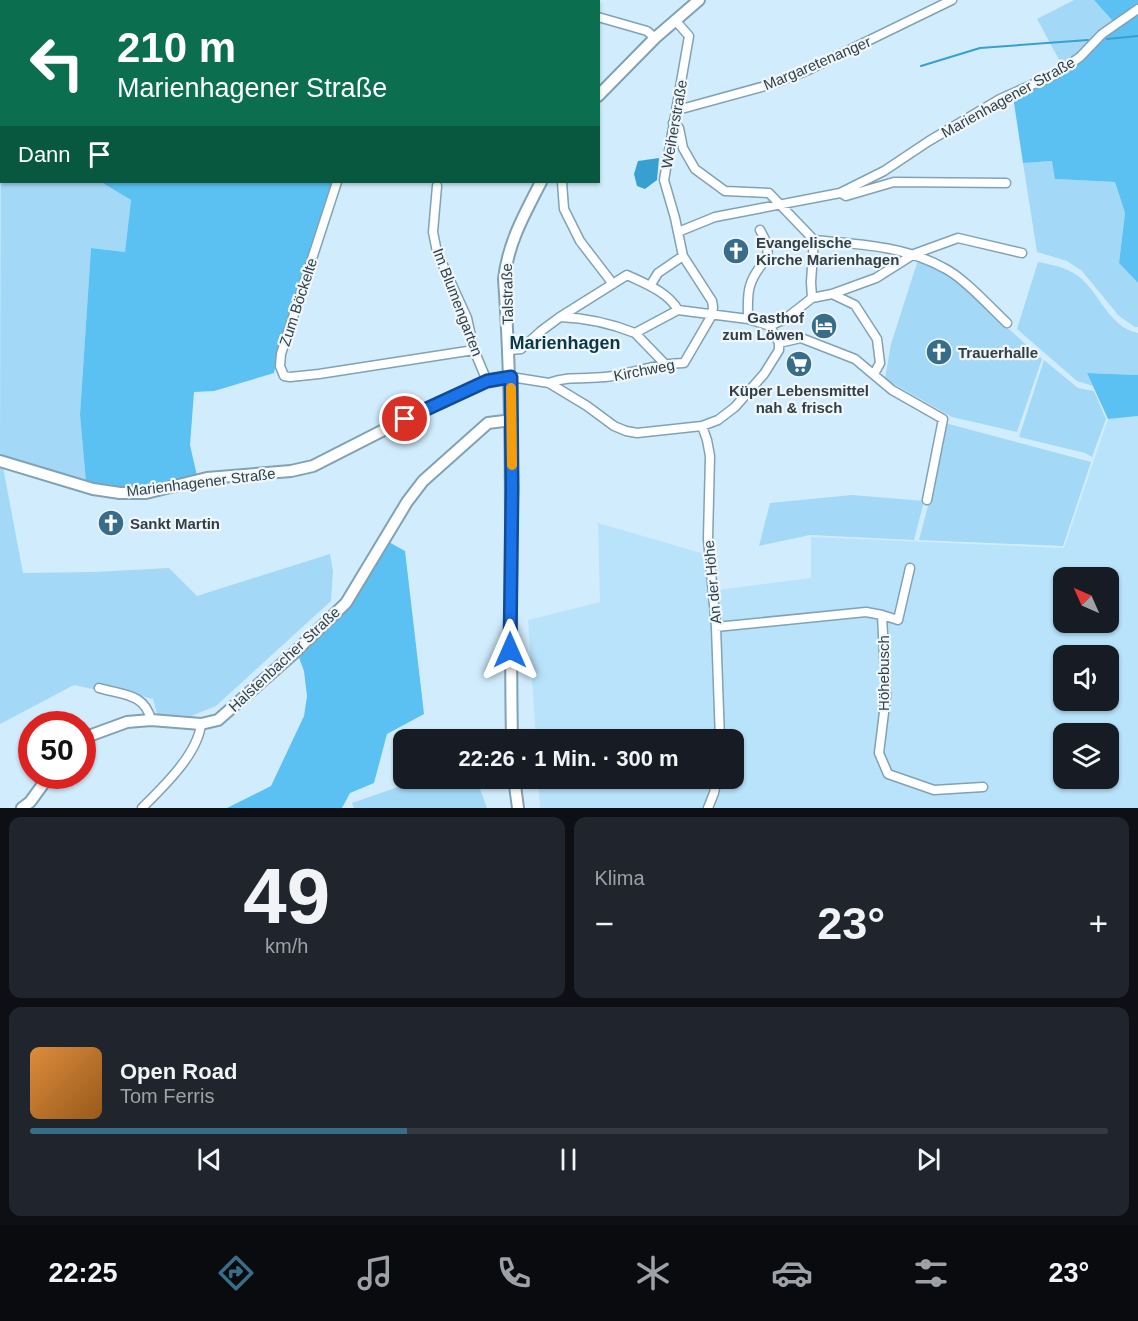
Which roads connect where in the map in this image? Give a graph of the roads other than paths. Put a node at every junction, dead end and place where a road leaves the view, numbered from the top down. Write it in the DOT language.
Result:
graph roads {
  1 [pos="699,0"];
  2 [pos="952,0"];
  3 [pos="1138,9"];
  4 [pos="600,18"];
  5 [pos="675,20"];
  6 [pos="655,38"];
  7 [pos="600,94"];
  8 [pos="677,107"];
  9 [pos="673,123"];
  10 [pos="337,183"];
  11 [pos="540,183"];
  12 [pos="562,183"];
  13 [pos="1006,183"];
  14 [pos="437,186"];
  15 [pos="840,193"];
  16 [pos="779,204"];
  17 [pos="760,230"];
  18 [pos="678,232"];
  19 [pos="814,240"];
  20 [pos="1022,253"];
  21 [pos="914,254"];
  22 [pos="683,256"];
  23 [pos="613,284"];
  24 [pos="650,286"];
  25 [pos="832,294"];
  26 [pos="813,298"];
  27 [pos="678,310"];
  28 [pos="712,315"];
  29 [pos="560,317"];
  30 [pos="748,319"];
  31 [pos="1007,323"];
  32 [pos="770,326"];
  33 [pos="635,333"];
  34 [pos="779,343"];
  35 [pos="474,350"];
  36 [pos="509,350"];
  37 [pos="664,363"];
  38 [pos="874,375"];
  39 [pos="511,377"];
  40 [pos="487,381"];
  41 [pos="549,383"];
  42 [pos="512,420"];
  43 [pos="702,426"];
  44 [pos="3,462"];
  45 [pos="927,500"];
  46 [pos="910,568"];
  47 [pos="882,615"];
  48 [pos="716,627"];
  49 [pos="99,688"];
  50 [pos="152,720"];
  51 [pos="201,724"];
  52 [pos="512,729"];
  53 [pos="720,729"];
  54 [pos="96,734"];
  55 [pos="983,787"];
  56 [pos="40,789"];
  57 [pos="513,789"];
  58 [pos="515,789"];
  59 [pos="715,789"];
  60 [pos="22,808"];
  61 [pos="142,808"];
  62 [pos="512,808"];
  63 [pos="518,808"];
  64 [pos="708,808"];
  1 -- 5 [label="main road"];
  2 -- 8 [label="street, Margaretenanger"];
  3 -- 15 [label="street, Marienhagener Straße"];
  4 -- 6 [label="street"];
  5 -- 6 [label="main road"];
  5 -- 8 [label="street, Weiherstraße"];
  6 -- 7 [label="main road"];
  8 -- 9 [label="street, Weiherstraße"];
  9 -- 16 [label="street"];
  9 -- 18 [label="street, Weiherstraße"];
  10 -- 35 [label="street, Zum Böckelte"];
  11 -- 36 [label="main road, Talstraße"];
  12 -- 23 [label="street"];
  13 -- 15 [label="street, Marienhagener Straße"];
  14 -- 35 [label="street, Im Blumengarten"];
  15 -- 16 [label="street, Marienhagener Straße"];
  16 -- 18 [label="street, Marienhagener Straße"];
  16 -- 19 [label="street"];
  17 -- 30 [label="street"];
  18 -- 22 [label="street"];
  19 -- 21 [label="street"];
  19 -- 26 [label="street"];
  20 -- 21 [label="street"];
  21 -- 25 [label="street"];
  21 -- 31 [label="street"];
  22 -- 24 [label="street"];
  22 -- 28 [label="street"];
  23 -- 24 [label="street"];
  23 -- 29 [label="street"];
  24 -- 27 [label="street"];
  25 -- 26 [label="street"];
  25 -- 38 [label="street"];
  26 -- 32 [label="street"];
  27 -- 28 [label="street"];
  27 -- 33 [label="street"];
  28 -- 30 [label="street"];
  28 -- 37 [label="street, Kirchweg"];
  29 -- 33 [label="street"];
  29 -- 36 [label="street"];
  30 -- 32 [label="street"];
  32 -- 34 [label="street"];
  33 -- 37 [label="street"];
  34 -- 38 [label="street"];
  34 -- 43 [label="street, Marienhagener Straße"];
  35 -- 40 [label="street, Im Blumengarten"];
  36 -- 39 [label="main road, Talstraße"];
  37 -- 41 [label="street, Kirchweg"];
  38 -- 45 [label="street"];
  39 -- 40 [label="main road, Marienhagener Straße"];
  39 -- 41 [label="street, Marienhagener Straße"];
  39 -- 42 [label="main road, Talstraße"];
  40 -- 44 [label="main road, Marienhagener Straße"];
  41 -- 43 [label="street, Marienhagener Straße"];
  42 -- 51 [label="main road, Halstenbacher Straße"];
  42 -- 52 [label="main road, Talstraße"];
  43 -- 48 [label="street, An der Höhe"];
  46 -- 47 [label="street, Höhebusch"];
  47 -- 48 [label="street, Höhebusch"];
  47 -- 55 [label="street, Höhebusch"];
  48 -- 53 [label="street, An der Höhe"];
  49 -- 50 [label="street"];
  50 -- 51 [label="main road, Halstenbacher Straße"];
  50 -- 54 [label="main road, Halstenbacher Straße"];
  51 -- 61 [label="street"];
  56 -- 60 [label="main road"];
  57 -- 62 [label="main road"];
  58 -- 63 [label="main road"];
  59 -- 64 [label="street"];
}
